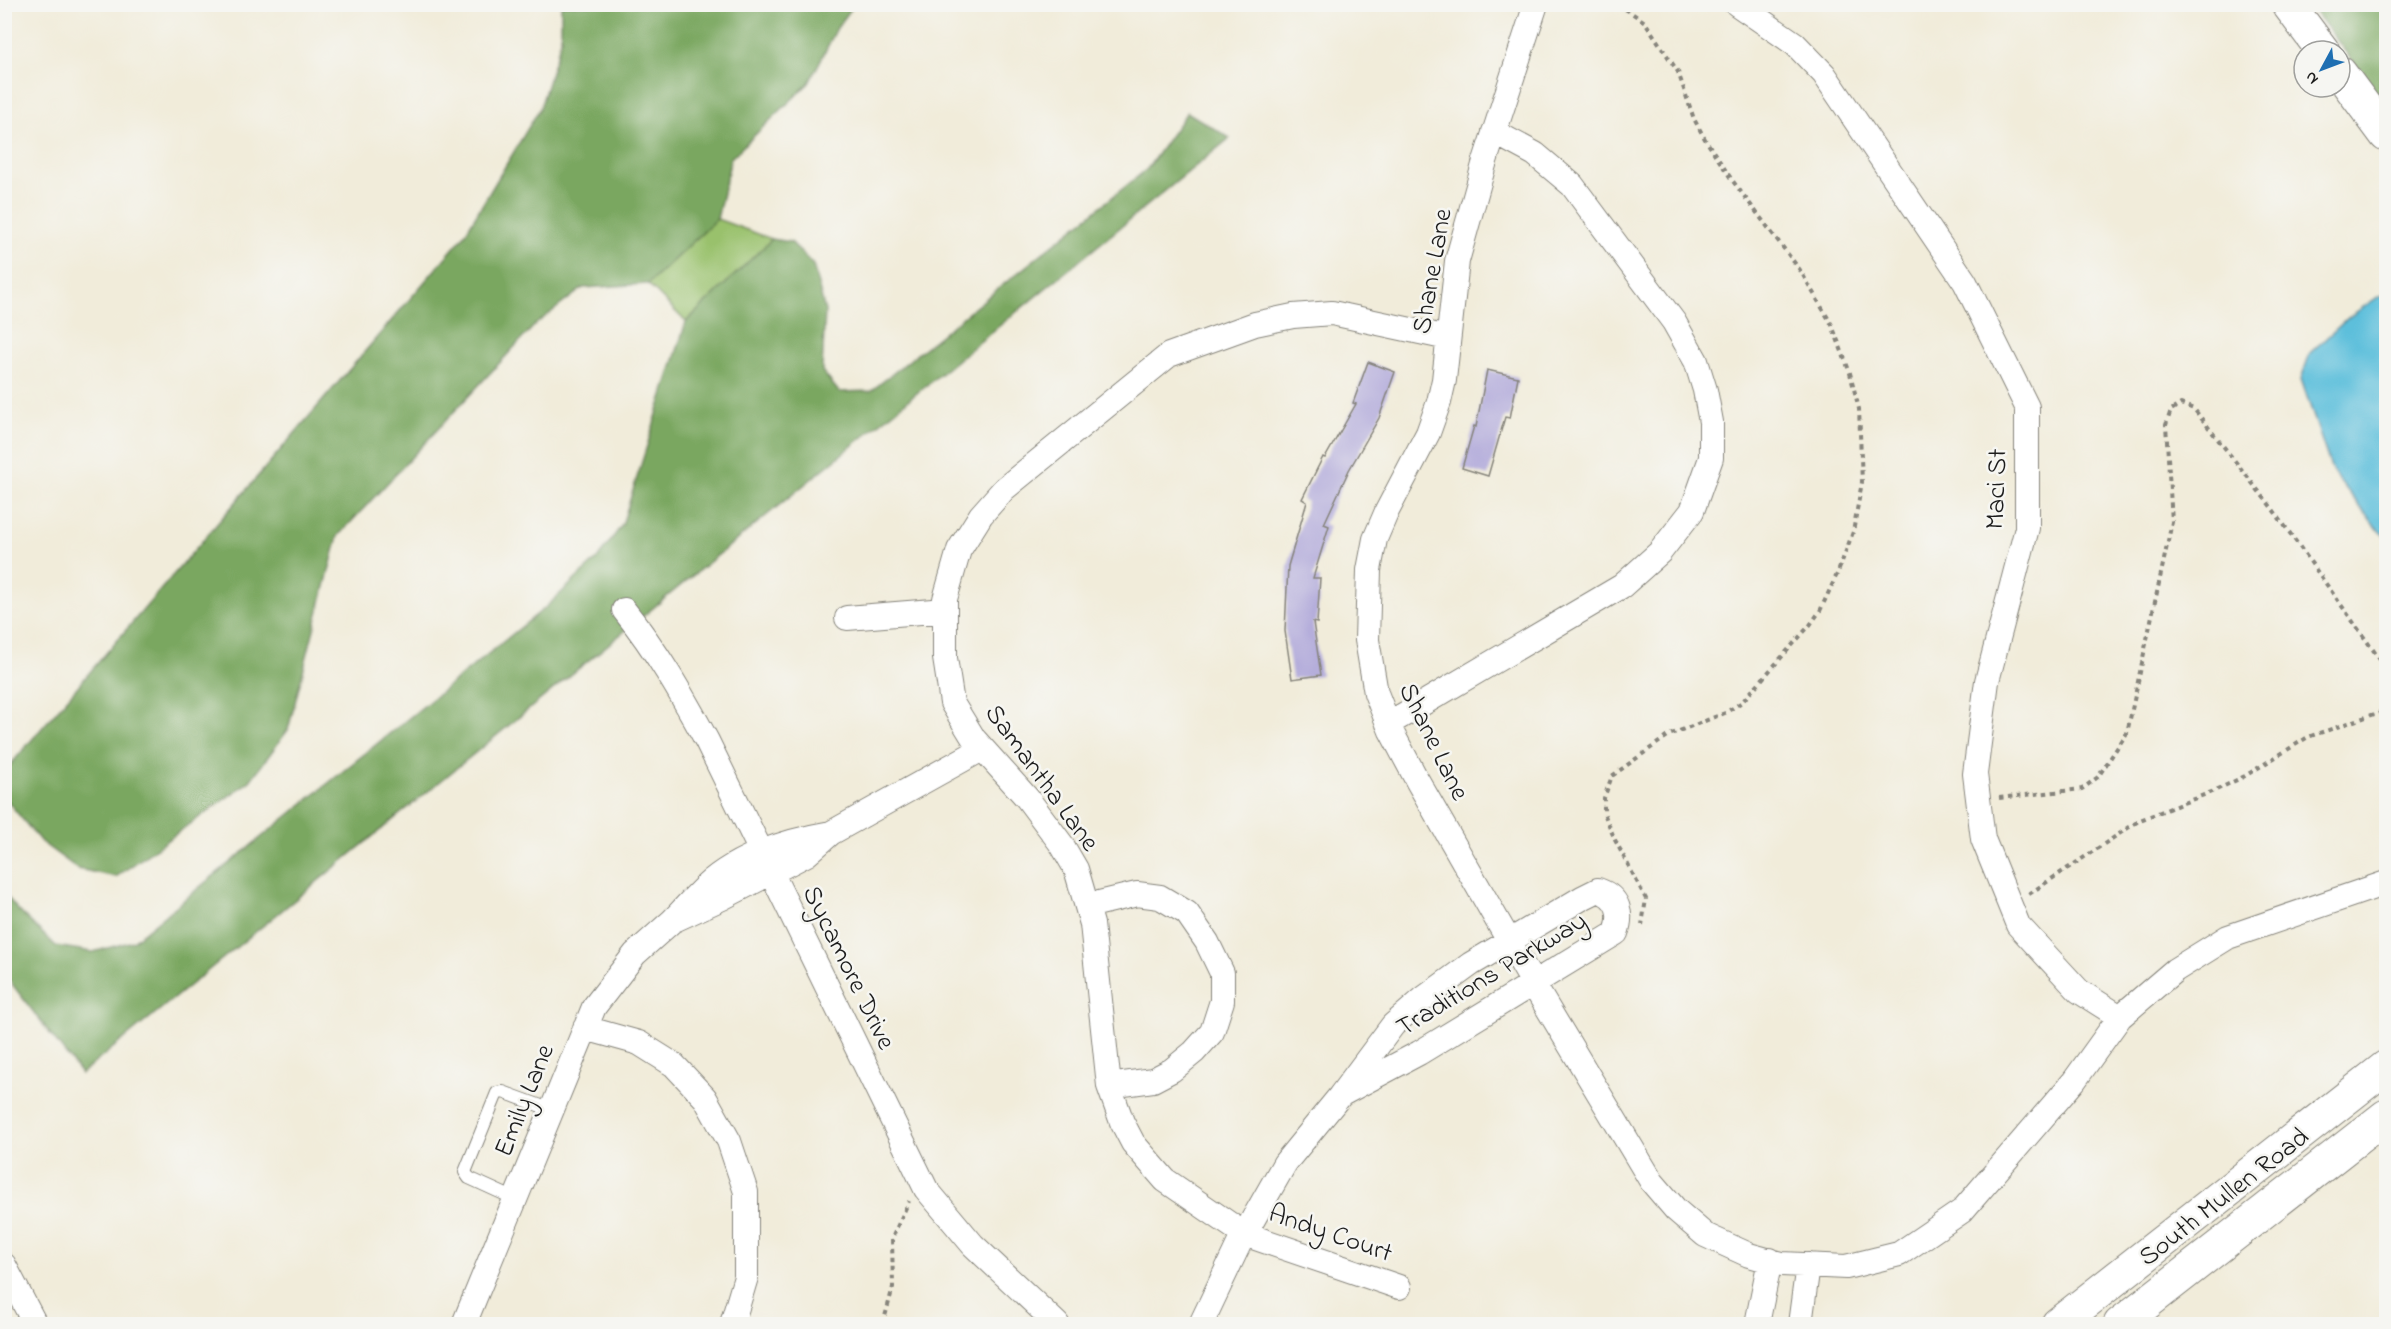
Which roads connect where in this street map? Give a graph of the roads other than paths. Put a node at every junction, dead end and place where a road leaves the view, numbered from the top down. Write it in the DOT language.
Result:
graph roads {
  1 [pos="1536,4"];
  2 [pos="1737,4"];
  3 [pos="2288,4"];
  4 [pos="2314,39"];
  5 [pos="2352,89"];
  6 [pos="1494,132"];
  7 [pos="2386,135"];
  8 [pos="1448,338"];
  9 [pos="624,610"];
  10 [pos="945,610"];
  11 [pos="846,618"];
  12 [pos="1388,724"];
  13 [pos="982,748"];
  14 [pos="766,863"];
  15 [pos="2386,883"];
  16 [pos="1087,906"];
  17 [pos="1509,941"];
  18 [pos="1534,985"];
  19 [pos="2120,1017"];
  20 [pos="585,1028"];
  21 [pos="2386,1067"];
  22 [pos="1110,1086"];
  23 [pos="1340,1096"];
  24 [pos="552,1110"];
  25 [pos="2386,1116"];
  26 [pos="515,1199"];
  27 [pos="1244,1234"];
  28 [pos="1770,1260"];
  29 [pos="4,1265"];
  30 [pos="1808,1265"];
  31 [pos="1399,1287"];
  32 [pos="35,1324"];
  33 [pos="464,1324"];
  34 [pos="732,1324"];
  35 [pos="1057,1324"];
  36 [pos="1201,1324"];
  37 [pos="1757,1324"];
  38 [pos="1800,1324"];
  39 [pos="2058,1324"];
  40 [pos="2120,1324"];
  1 -- 6 [label="street, Shane Lane"];
  2 -- 19 [label="street, Maci St"];
  3 -- 4 [label="street"];
  5 -- 7 [label="street"];
  6 -- 8 [label="street, Shane Lane"];
  6 -- 12 [label="street"];
  8 -- 10 [label="street, Samantha Lane"];
  8 -- 12 [label="street, Shane Lane"];
  9 -- 14 [label="street, Sycamore Drive"];
  10 -- 11 [label="street"];
  10 -- 13 [label="street, Samantha Lane"];
  12 -- 17 [label="street, Shane Lane"];
  13 -- 14 [label="street, Emily Lane"];
  13 -- 16 [label="street, Samantha Lane"];
  14 -- 20 [label="street, Emily Lane"];
  14 -- 35 [label="street, Sycamore Drive"];
  15 -- 19 [label="street, Shane Lane"];
  16 -- 22 [label="street, Samantha Lane"];
  16 -- 22 [label="street"];
  17 -- 18 [label="street, Shane Lane"];
  17 -- 18 [label="street, Traditions Parkway"];
  17 -- 23 [label="street, Traditions Parkway"];
  18 -- 23 [label="street, Traditions Parkway"];
  18 -- 28 [label="street, Shane Lane"];
  19 -- 30 [label="street, Shane Lane"];
  20 -- 24 [label="street, Emily Lane"];
  20 -- 34 [label="street"];
  21 -- 39 [label="street, South Mullen Road"];
  22 -- 27 [label="street, Samantha Lane"];
  23 -- 27 [label="street, Traditions Parkway"];
  24 -- 26 [label="street, Emily Lane"];
  24 -- 26 [label="lane"];
  25 -- 40 [label="street, South Mullen Road"];
  26 -- 33 [label="street, Emily Lane"];
  27 -- 31 [label="street, Andy Court"];
  27 -- 36 [label="street, Traditions Parkway"];
  28 -- 30 [label="street, Shane Lane"];
  28 -- 37 [label="street"];
  29 -- 32 [label="street"];
  30 -- 38 [label="street"];
}
